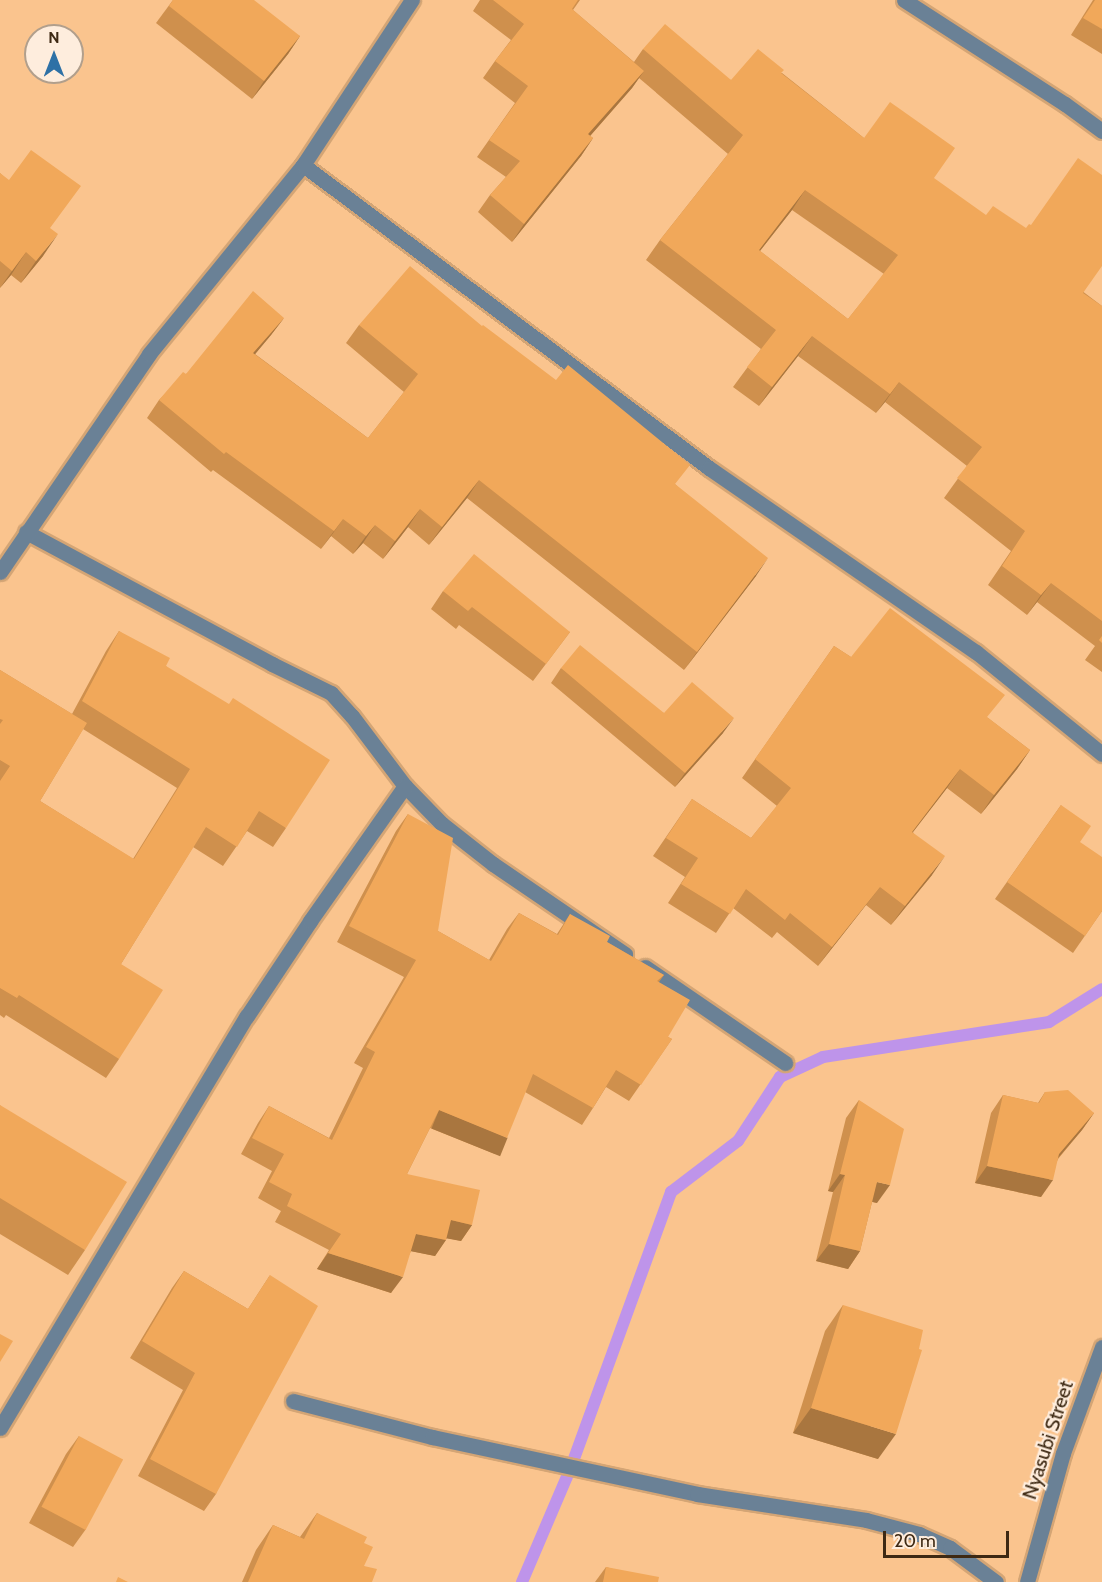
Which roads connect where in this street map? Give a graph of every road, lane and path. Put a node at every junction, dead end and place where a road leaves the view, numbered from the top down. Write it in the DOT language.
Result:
graph roads {
  1 [pos="412,0"];
  2 [pos="904,0"];
  3 [pos="1102,131"];
  4 [pos="303,165"];
  5 [pos="26,532"];
  6 [pos="0,572"];
  7 [pos="1102,754"];
  8 [pos="405,786"];
  9 [pos="785,1063"];
  10 [pos="1102,1347"];
  11 [pos="293,1401"];
  12 [pos="0,1428"];
  13 [pos="996,1582"];
  14 [pos="1027,1582"];
  1 -- 4 [label="street"];
  2 -- 3 [label="street"];
  4 -- 5 [label="street"];
  4 -- 7 [label="street"];
  5 -- 6 [label="street"];
  5 -- 8 [label="street"];
  8 -- 9 [label="street"];
  8 -- 12 [label="street"];
  10 -- 14 [label="street, Nyasubi Street"];
  11 -- 13 [label="street"];
}
